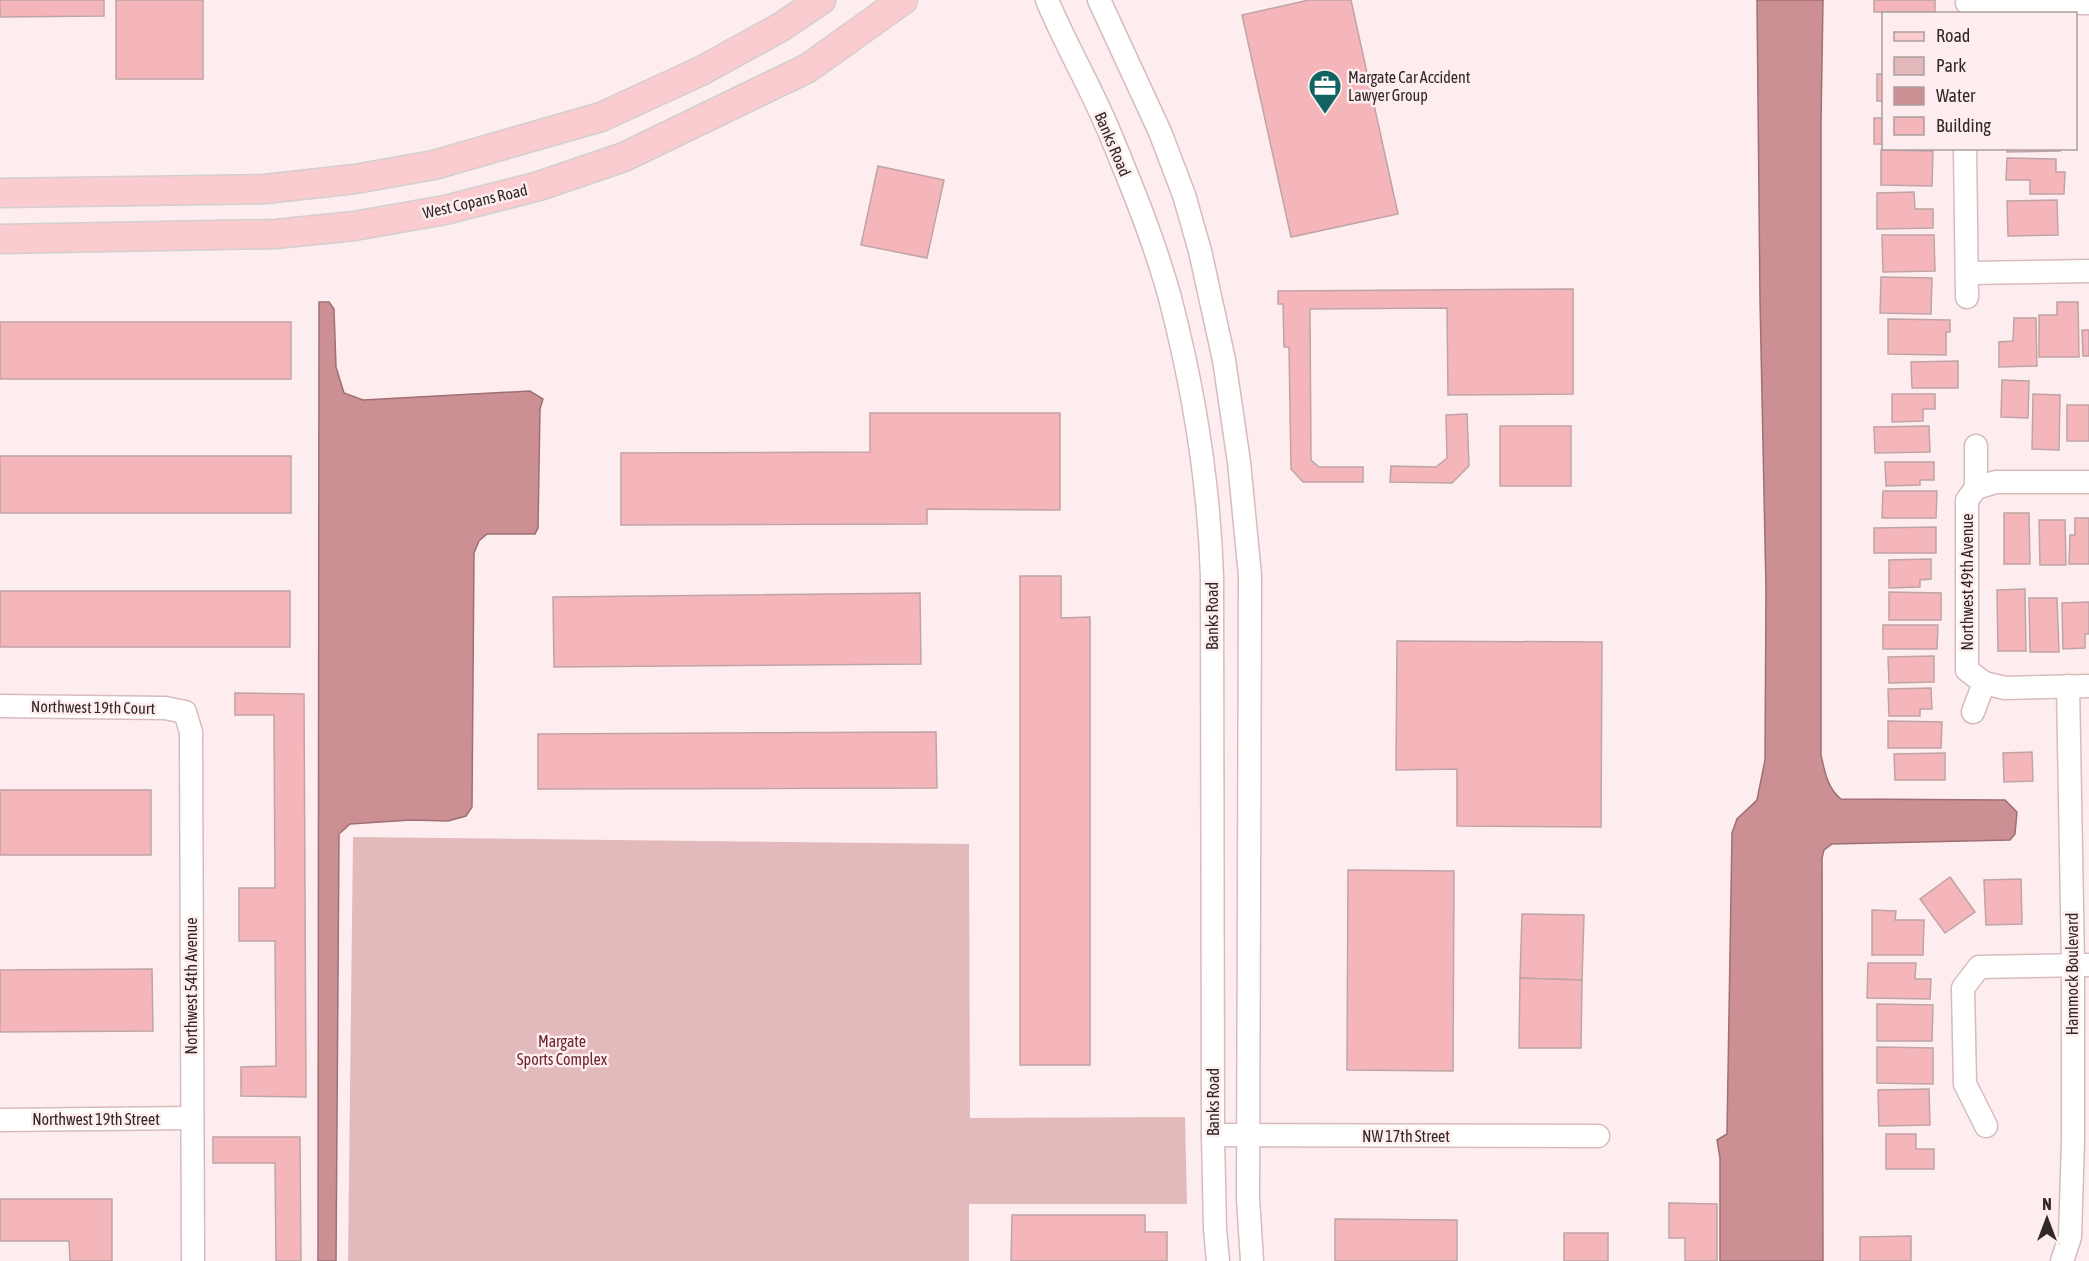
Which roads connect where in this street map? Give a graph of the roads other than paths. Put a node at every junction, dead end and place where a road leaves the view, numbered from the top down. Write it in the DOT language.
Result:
graph roads {
  1 [pos="821,0"];
  2 [pos="903,0"];
  3 [pos="1047,0"];
  4 [pos="1099,0"];
  5 [pos="2089,3"];
  6 [pos="1967,6"];
  7 [pos="1965,150"];
  8 [pos="0,192"];
  9 [pos="0,238"];
  10 [pos="2089,271"];
  11 [pos="1968,273"];
  12 [pos="1967,297"];
  13 [pos="1976,446"];
  14 [pos="2089,482"];
  15 [pos="1976,488"];
  16 [pos="1984,683"];
  17 [pos="2079,686"];
  18 [pos="0,706"];
  19 [pos="185,712"];
  20 [pos="1972,712"];
  21 [pos="2081,964"];
  22 [pos="192,1118"];
  23 [pos="0,1120"];
  24 [pos="1986,1126"];
  25 [pos="1213,1135"];
  26 [pos="1248,1135"];
  27 [pos="1598,1136"];
  28 [pos="193,1261"];
  29 [pos="1218,1261"];
  30 [pos="1252,1261"];
  31 [pos="2062,1261"];
  1 -- 8 [label="main road"];
  2 -- 9 [label="main road, West Copans Road"];
  3 -- 25 [label="street, Banks Road"];
  4 -- 26 [label="street"];
  5 -- 6 [label="street"];
  7 -- 11 [label="street"];
  10 -- 11 [label="street"];
  11 -- 12 [label="street"];
  13 -- 15 [label="street, Northwest 49th Avenue"];
  14 -- 15 [label="street"];
  15 -- 16 [label="street, Northwest 49th Avenue"];
  16 -- 17 [label="street"];
  16 -- 20 [label="street"];
  17 -- 21 [label="street, Hammock Boulevard"];
  18 -- 19 [label="street, Northwest 19th Court"];
  19 -- 22 [label="street, Northwest 54th Avenue"];
  21 -- 24 [label="street"];
  21 -- 31 [label="street, Hammock Boulevard"];
  22 -- 23 [label="street, Northwest 19th Street"];
  22 -- 28 [label="street, Northwest 54th Avenue"];
  25 -- 26 [label="street, NW 17th Street"];
  25 -- 29 [label="street, Banks Road"];
  26 -- 27 [label="street, NW 17th Street"];
  26 -- 30 [label="street"];
}
